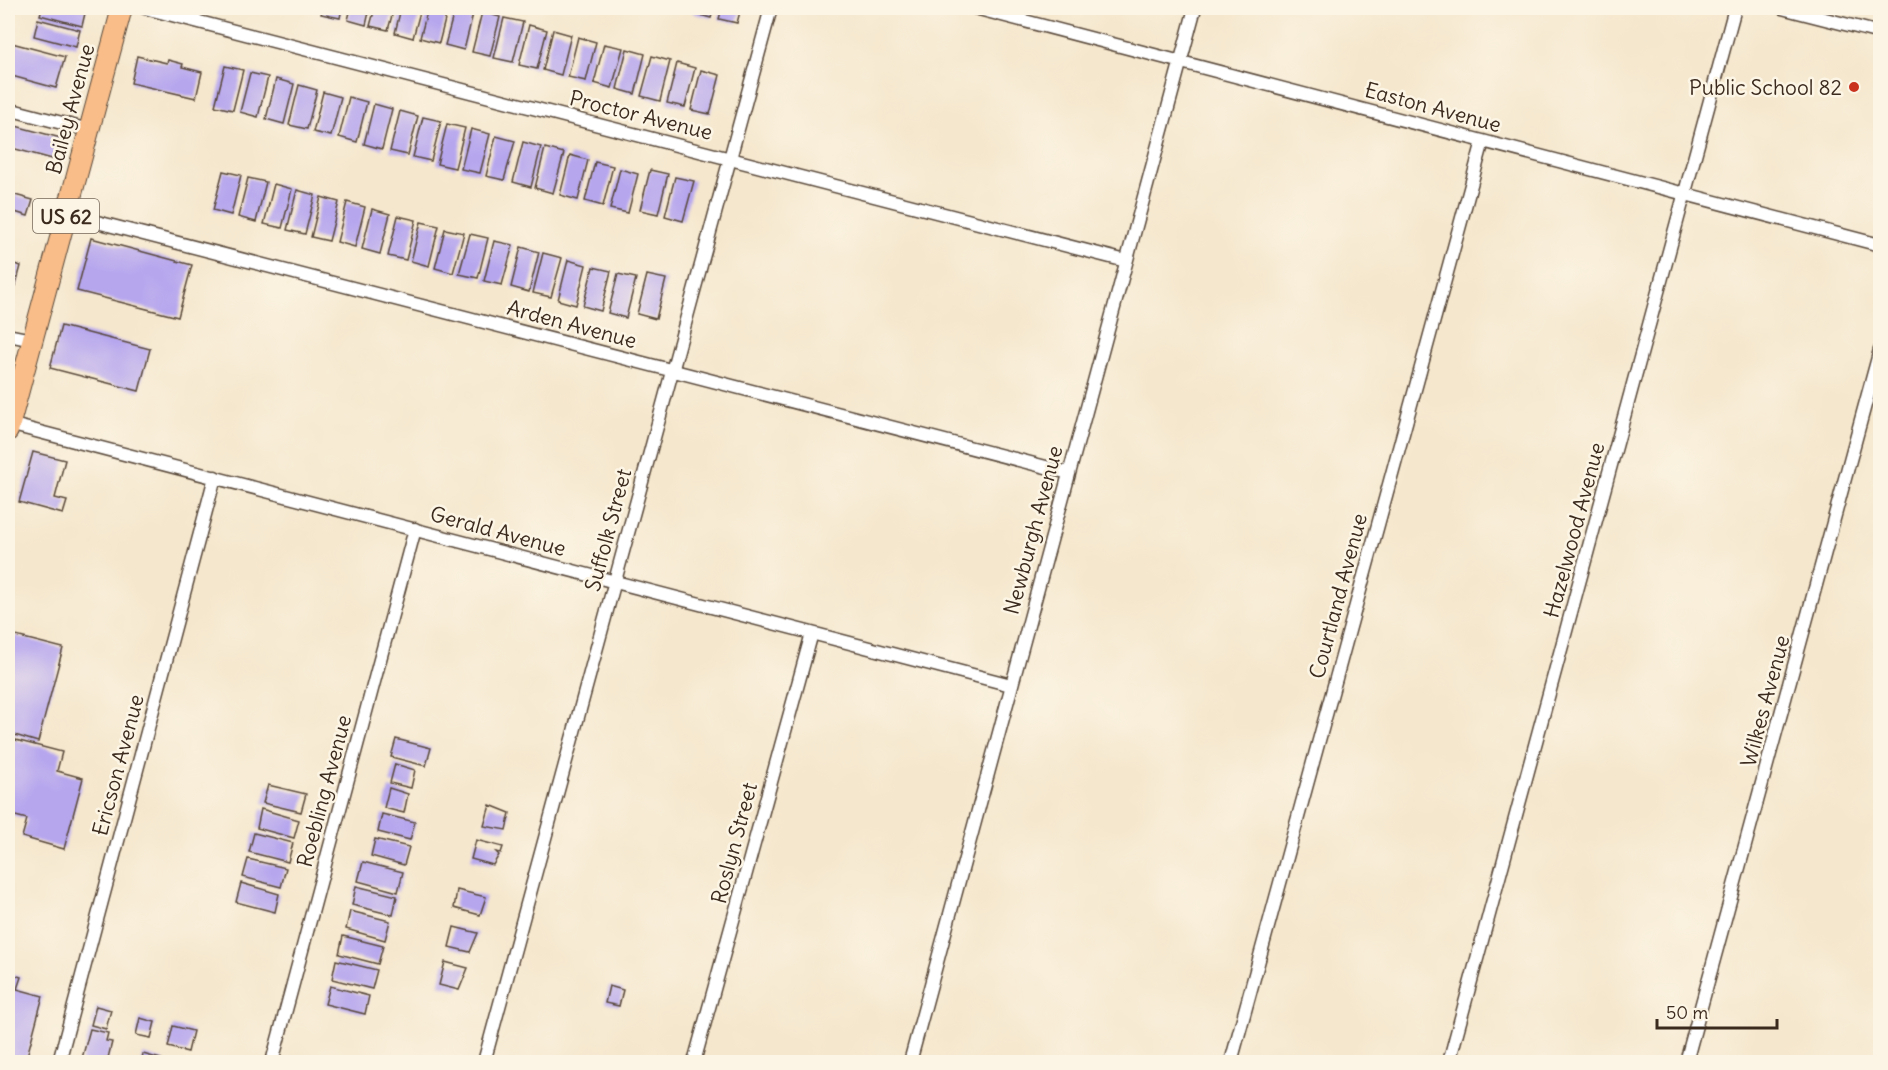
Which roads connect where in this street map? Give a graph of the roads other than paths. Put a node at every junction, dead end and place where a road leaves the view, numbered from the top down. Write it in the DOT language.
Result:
graph roads {
  1 [pos="122,8"];
  2 [pos="145,8"];
  3 [pos="771,8"];
  4 [pos="975,8"];
  5 [pos="1195,8"];
  6 [pos="1734,8"];
  7 [pos="1782,8"];
  8 [pos="1881,33"];
  9 [pos="1181,62"];
  10 [pos="8,108"];
  11 [pos="89,130"];
  12 [pos="1483,141"];
  13 [pos="730,158"];
  14 [pos="1685,194"];
  15 [pos="66,214"];
  16 [pos="1881,245"];
  17 [pos="1126,261"];
  18 [pos="8,335"];
  19 [pos="32,340"];
  20 [pos="1881,350"];
  21 [pos="672,370"];
  22 [pos="8,427"];
  23 [pos="1068,473"];
  24 [pos="215,477"];
  25 [pos="415,529"];
  26 [pos="614,581"];
  27 [pos="812,633"];
  28 [pos="1011,685"];
  29 [pos="59,1062"];
  30 [pos="272,1062"];
  31 [pos="484,1062"];
  32 [pos="694,1062"];
  33 [pos="910,1062"];
  34 [pos="1231,1062"];
  35 [pos="1449,1062"];
  36 [pos="1686,1062"];
  1 -- 11 [label="main road, Bailey Avenue / US 62"];
  2 -- 13 [label="street, Proctor Avenue"];
  3 -- 13 [label="street, Suffolk Street"];
  4 -- 9 [label="street, Easton Avenue"];
  5 -- 9 [label="street, Newburgh Avenue"];
  6 -- 14 [label="street, Hazelwood Avenue"];
  7 -- 8 [label="street"];
  9 -- 12 [label="street, Easton Avenue"];
  9 -- 17 [label="street, Newburgh Avenue"];
  10 -- 11 [label="street"];
  11 -- 15 [label="main road, Bailey Avenue / US 62"];
  12 -- 14 [label="street, Easton Avenue"];
  12 -- 34 [label="street, Courtland Avenue"];
  13 -- 17 [label="street, Proctor Avenue"];
  13 -- 21 [label="street, Suffolk Street"];
  14 -- 16 [label="street, Easton Avenue"];
  14 -- 35 [label="street, Hazelwood Avenue"];
  15 -- 19 [label="main road, Bailey Avenue / US 62"];
  15 -- 21 [label="street, Arden Avenue"];
  17 -- 23 [label="street, Newburgh Avenue"];
  18 -- 19 [label="street"];
  19 -- 22 [label="main road, Bailey Avenue / US 62"];
  20 -- 36 [label="street, Wilkes Avenue"];
  21 -- 23 [label="street, Arden Avenue"];
  21 -- 26 [label="street, Suffolk Street"];
  22 -- 24 [label="street, Gerald Avenue"];
  23 -- 28 [label="street, Newburgh Avenue"];
  24 -- 25 [label="street, Gerald Avenue"];
  24 -- 29 [label="street, Ericson Avenue"];
  25 -- 26 [label="street, Gerald Avenue"];
  25 -- 30 [label="street, Roebling Avenue"];
  26 -- 27 [label="street, Gerald Avenue"];
  26 -- 31 [label="street, Suffolk Street"];
  27 -- 28 [label="street, Gerald Avenue"];
  27 -- 32 [label="street, Roslyn Street"];
  28 -- 33 [label="street, Newburgh Avenue"];
}
